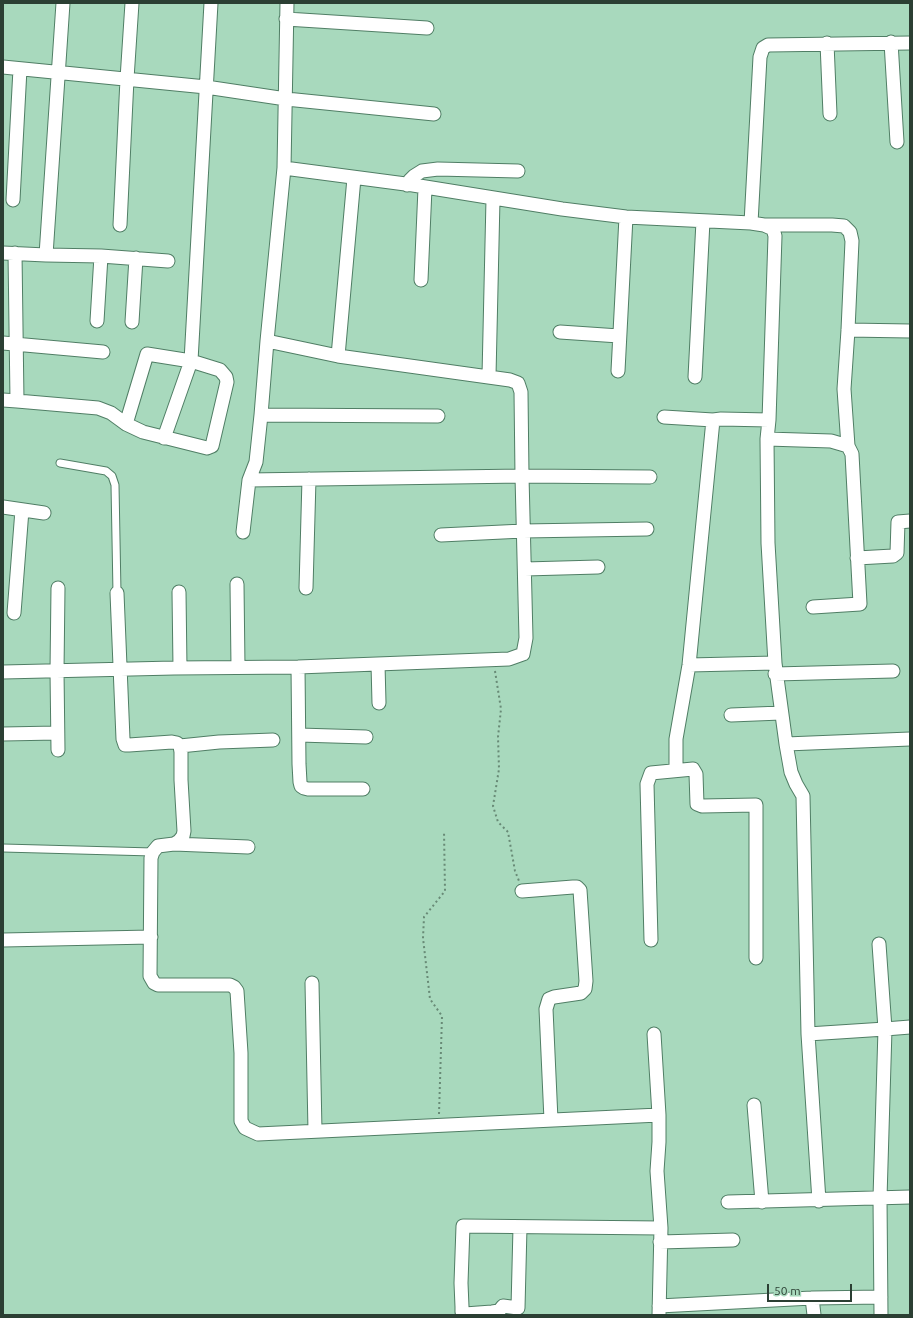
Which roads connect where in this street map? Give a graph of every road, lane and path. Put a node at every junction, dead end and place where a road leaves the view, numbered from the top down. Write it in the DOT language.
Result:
graph roads {
  1 [pos="63,3"];
  2 [pos="132,3"];
  3 [pos="211,3"];
  4 [pos="287,3"];
  5 [pos="286,19"];
  6 [pos="427,28"];
  7 [pos="891,42"];
  8 [pos="827,43"];
  9 [pos="910,43"];
  10 [pos="3,67"];
  11 [pos="20,69"];
  12 [pos="58,72"];
  13 [pos="127,79"];
  14 [pos="206,87"];
  15 [pos="286,99"];
  16 [pos="434,114"];
  17 [pos="830,114"];
  18 [pos="896,142"];
  19 [pos="284,168"];
  20 [pos="518,171"];
  21 [pos="354,178"];
  22 [pos="407,185"];
  23 [pos="425,188"];
  24 [pos="493,199"];
  25 [pos="14,200"];
  26 [pos="626,217"];
  27 [pos="703,221"];
  28 [pos="751,223"];
  29 [pos="120,225"];
  30 [pos="764,225"];
  31 [pos="9,253"];
  32 [pos="46,255"];
  33 [pos="101,256"];
  34 [pos="136,258"];
  35 [pos="168,261"];
  36 [pos="421,280"];
  37 [pos="97,321"];
  38 [pos="132,322"];
  39 [pos="848,330"];
  40 [pos="910,331"];
  41 [pos="560,332"];
  42 [pos="620,336"];
  43 [pos="267,341"];
  44 [pos="9,343"];
  45 [pos="103,352"];
  46 [pos="338,356"];
  47 [pos="191,361"];
  48 [pos="618,371"];
  49 [pos="489,376"];
  50 [pos="696,377"];
  51 [pos="3,400"];
  52 [pos="17,401"];
  53 [pos="261,415"];
  54 [pos="438,416"];
  55 [pos="664,417"];
  56 [pos="713,420"];
  57 [pos="769,420"];
  58 [pos="126,424"];
  59 [pos="164,438"];
  60 [pos="767,440"];
  61 [pos="848,446"];
  62 [pos="60,463"];
  63 [pos="522,476"];
  64 [pos="650,477"];
  65 [pos="309,479"];
  66 [pos="249,480"];
  67 [pos="3,507"];
  68 [pos="22,510"];
  69 [pos="44,513"];
  70 [pos="910,521"];
  71 [pos="647,529"];
  72 [pos="524,531"];
  73 [pos="243,532"];
  74 [pos="441,535"];
  75 [pos="857,558"];
  76 [pos="598,567"];
  77 [pos="524,569"];
  78 [pos="237,584"];
  79 [pos="58,588"];
  80 [pos="306,588"];
  81 [pos="179,592"];
  82 [pos="117,593"];
  83 [pos="813,608"];
  84 [pos="14,613"];
  85 [pos="494,660"];
  86 [pos="378,664"];
  87 [pos="689,665"];
  88 [pos="238,667"];
  89 [pos="298,667"];
  90 [pos="180,668"];
  91 [pos="120,669"];
  92 [pos="775,669"];
  93 [pos="57,671"];
  94 [pos="893,671"];
  95 [pos="3,672"];
  96 [pos="379,703"];
  97 [pos="781,713"];
  98 [pos="731,715"];
  99 [pos="57,733"];
  100 [pos="3,734"];
  101 [pos="299,735"];
  102 [pos="366,737"];
  103 [pos="910,739"];
  104 [pos="273,740"];
  105 [pos="786,744"];
  106 [pos="180,746"];
  107 [pos="58,750"];
  108 [pos="676,770"];
  109 [pos="363,789"];
  110 [pos="444,831"];
  111 [pos="174,844"];
  112 [pos="248,847"];
  113 [pos="3,848"];
  114 [pos="153,852"];
  115 [pos="522,891"];
  116 [pos="151,937"];
  117 [pos="3,940"];
  118 [pos="651,940"];
  119 [pos="879,944"];
  120 [pos="756,958"];
  121 [pos="312,983"];
  122 [pos="910,1027"];
  123 [pos="885,1029"];
  124 [pos="654,1034"];
  125 [pos="808,1034"];
  126 [pos="754,1105"];
  127 [pos="659,1115"];
  128 [pos="551,1120"];
  129 [pos="438,1126"];
  130 [pos="315,1131"];
  131 [pos="910,1197"];
  132 [pos="880,1198"];
  133 [pos="819,1201"];
  134 [pos="728,1202"];
  135 [pos="762,1202"];
  136 [pos="520,1227"];
  137 [pos="661,1228"];
  138 [pos="732,1240"];
  139 [pos="660,1242"];
  140 [pos="881,1297"];
  141 [pos="812,1298"];
  142 [pos="659,1311"];
  143 [pos="814,1315"];
  144 [pos="881,1315"];
  1 -- 12 [label="street"];
  2 -- 13 [label="street"];
  3 -- 14 [label="street"];
  4 -- 5 [label="street"];
  5 -- 6 [label="street"];
  5 -- 15 [label="street"];
  7 -- 8 [label="street"];
  7 -- 9 [label="street"];
  7 -- 18 [label="street"];
  8 -- 17 [label="street"];
  8 -- 28 [label="street"];
  10 -- 11 [label="street"];
  11 -- 12 [label="street"];
  11 -- 25 [label="street"];
  12 -- 13 [label="street"];
  12 -- 32 [label="street"];
  13 -- 14 [label="street"];
  13 -- 29 [label="street"];
  14 -- 15 [label="street"];
  14 -- 47 [label="street"];
  15 -- 16 [label="street"];
  15 -- 19 [label="street"];
  19 -- 21 [label="street"];
  19 -- 43 [label="street"];
  20 -- 22 [label="street"];
  21 -- 22 [label="street"];
  21 -- 46 [label="street"];
  22 -- 23 [label="street"];
  23 -- 24 [label="street"];
  23 -- 36 [label="street"];
  24 -- 26 [label="street"];
  24 -- 49 [label="street"];
  26 -- 27 [label="street"];
  26 -- 42 [label="street"];
  27 -- 28 [label="street"];
  27 -- 50 [label="street"];
  28 -- 30 [label="street"];
  30 -- 39 [label="street"];
  30 -- 57 [label="street"];
  31 -- 32 [label="street"];
  31 -- 44 [label="street"];
  32 -- 33 [label="street"];
  33 -- 34 [label="street"];
  33 -- 37 [label="street"];
  34 -- 35 [label="street"];
  34 -- 38 [label="street"];
  39 -- 40 [label="street"];
  39 -- 61 [label="street"];
  41 -- 42 [label="street"];
  42 -- 48 [label="street"];
  43 -- 46 [label="street"];
  43 -- 53 [label="street"];
  44 -- 45 [label="street"];
  44 -- 52 [label="street"];
  46 -- 49 [label="street"];
  47 -- 58 [label="street"];
  47 -- 59 [label="street"];
  47 -- 59 [label="street"];
  49 -- 63 [label="street"];
  51 -- 52 [label="street"];
  52 -- 58 [label="street"];
  53 -- 54 [label="street"];
  53 -- 66 [label="street"];
  55 -- 56 [label="street"];
  56 -- 57 [label="street"];
  56 -- 87 [label="street"];
  57 -- 60 [label="street"];
  58 -- 59 [label="street"];
  60 -- 61 [label="street"];
  60 -- 92 [label="street"];
  61 -- 75 [label="street"];
  62 -- 82 [label="lane"];
  63 -- 64 [label="street"];
  63 -- 65 [label="street"];
  63 -- 72 [label="street"];
  65 -- 66 [label="street"];
  65 -- 80 [label="street"];
  66 -- 73 [label="street"];
  67 -- 68 [label="street"];
  68 -- 69 [label="street"];
  68 -- 84 [label="street"];
  70 -- 75 [label="street"];
  71 -- 72 [label="street"];
  72 -- 74 [label="street"];
  72 -- 77 [label="street"];
  75 -- 83 [label="street"];
  76 -- 77 [label="street"];
  77 -- 85 [label="street"];
  78 -- 88 [label="street"];
  79 -- 93 [label="street"];
  81 -- 90 [label="street"];
  82 -- 91 [label="street"];
  85 -- 86 [label="street"];
  85 -- 115 [label="path"];
  86 -- 89 [label="street"];
  86 -- 96 [label="street"];
  87 -- 92 [label="street"];
  87 -- 108 [label="street"];
  88 -- 89 [label="street"];
  88 -- 90 [label="street"];
  89 -- 101 [label="street"];
  90 -- 91 [label="street"];
  91 -- 93 [label="street"];
  91 -- 106 [label="street"];
  92 -- 94 [label="street"];
  92 -- 97 [label="street"];
  93 -- 95 [label="street"];
  93 -- 99 [label="street"];
  97 -- 98 [label="street"];
  97 -- 105 [label="street"];
  99 -- 100 [label="street"];
  99 -- 107 [label="street"];
  101 -- 102 [label="street"];
  101 -- 109 [label="street"];
  103 -- 105 [label="street"];
  104 -- 106 [label="street"];
  105 -- 125 [label="street"];
  106 -- 111 [label="street"];
  108 -- 118 [label="street"];
  108 -- 120 [label="street"];
  110 -- 129 [label="path"];
  111 -- 112 [label="street"];
  111 -- 114 [label="street"];
  113 -- 114 [label="lane"];
  114 -- 116 [label="street"];
  115 -- 128 [label="street"];
  116 -- 117 [label="street"];
  116 -- 130 [label="street"];
  119 -- 123 [label="street"];
  121 -- 130 [label="street"];
  122 -- 123 [label="street"];
  123 -- 125 [label="street"];
  123 -- 132 [label="street"];
  124 -- 127 [label="street"];
  125 -- 133 [label="street"];
  126 -- 135 [label="street"];
  127 -- 128 [label="street"];
  127 -- 137 [label="street"];
  128 -- 129 [label="street"];
  129 -- 130 [label="street"];
  131 -- 132 [label="street"];
  132 -- 133 [label="street"];
  132 -- 140 [label="street"];
  133 -- 135 [label="street"];
  134 -- 135 [label="street"];
  136 -- 136 [label="street"];
  136 -- 137 [label="street"];
  137 -- 139 [label="street"];
  138 -- 139 [label="street"];
  139 -- 142 [label="street"];
  140 -- 141 [label="street"];
  140 -- 144 [label="street"];
  141 -- 142 [label="street"];
  141 -- 143 [label="street"];
}
